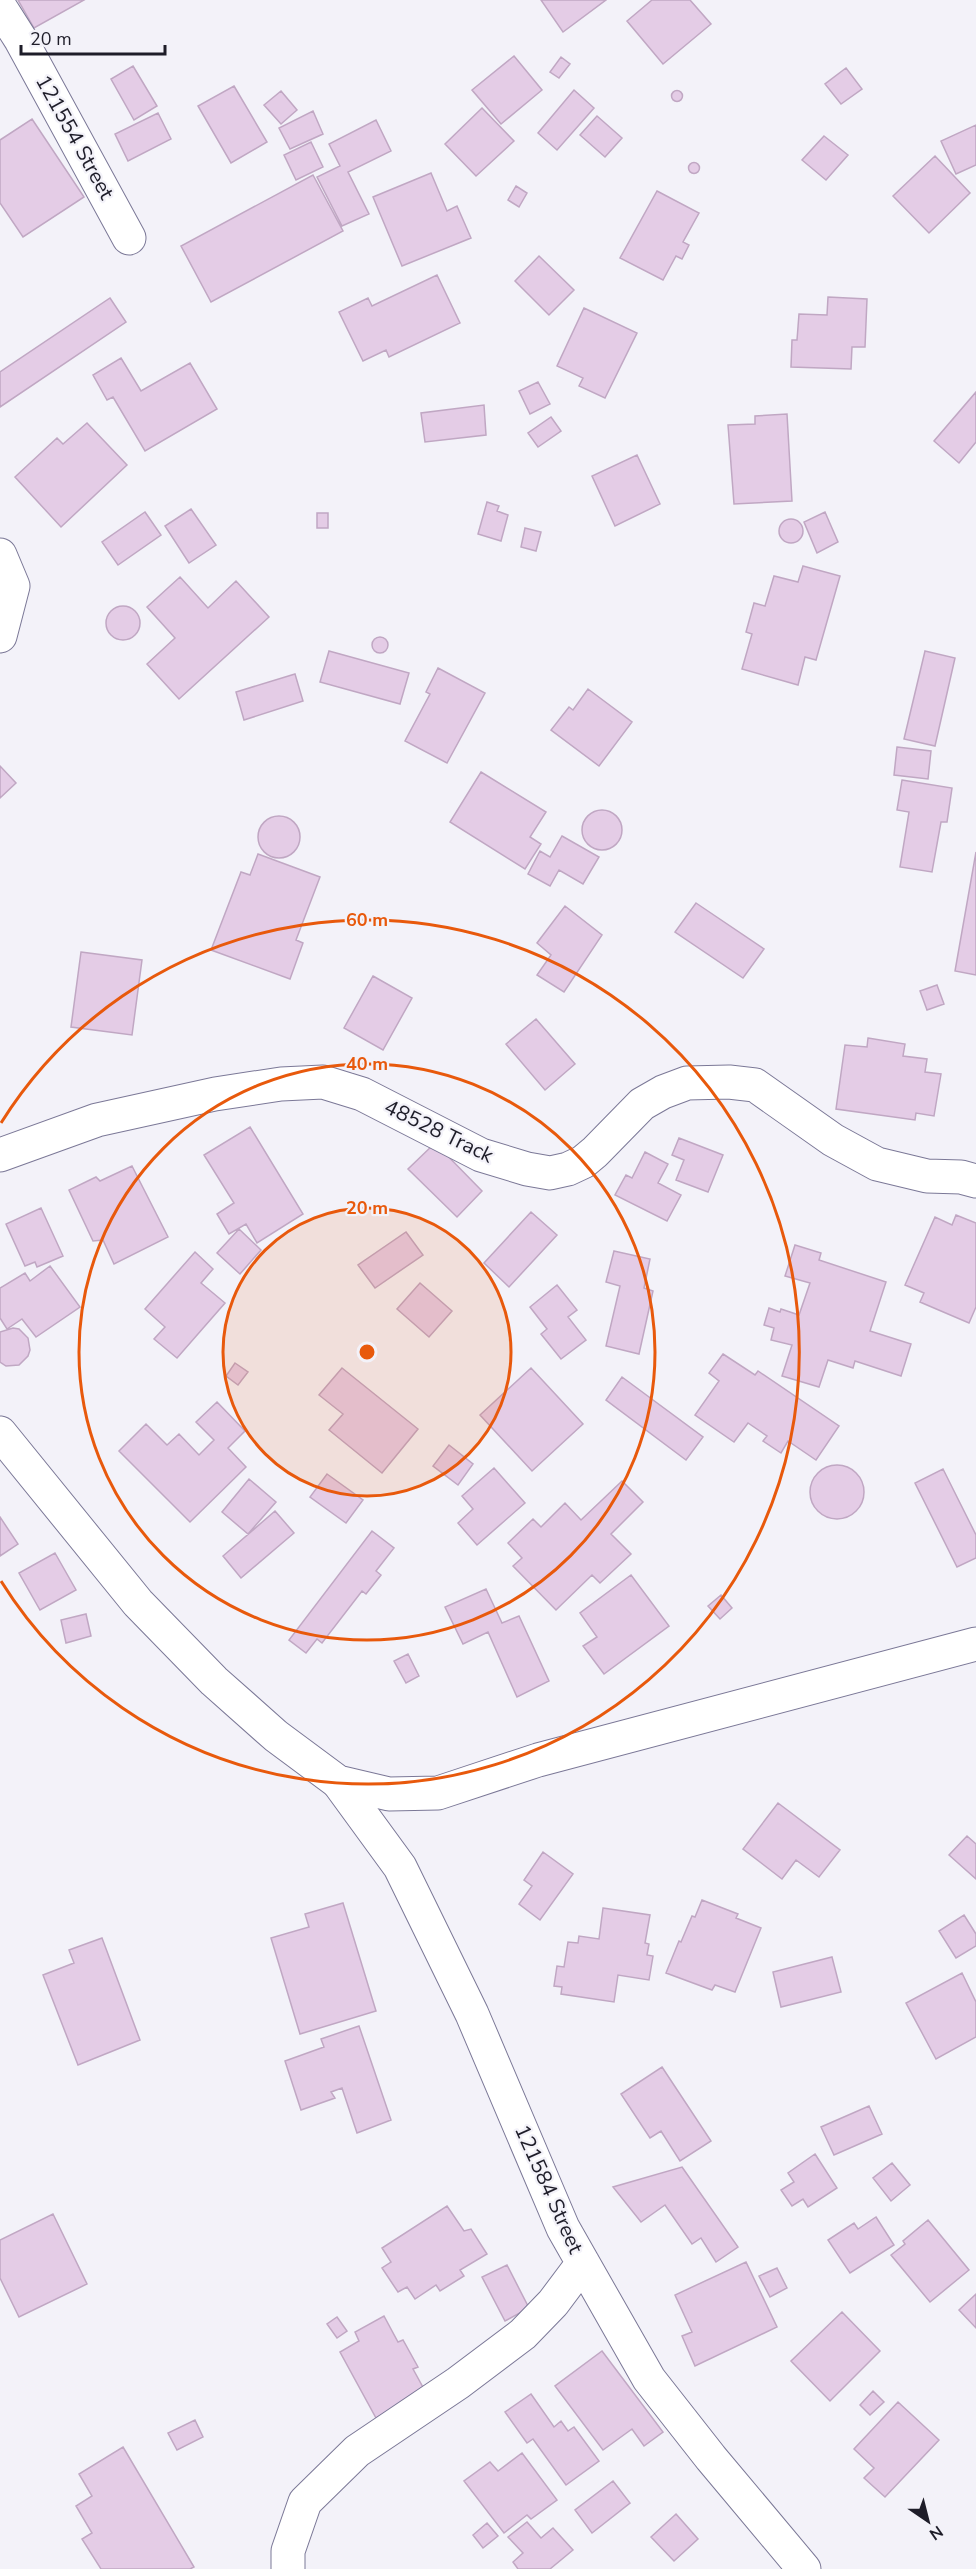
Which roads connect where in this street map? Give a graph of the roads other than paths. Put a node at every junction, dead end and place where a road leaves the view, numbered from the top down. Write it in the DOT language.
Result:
graph roads {
  1 [pos="0,7"];
  2 [pos="129,238"];
  3 [pos="0,555"];
  4 [pos="0,636"];
  5 [pos="0,1155"];
  6 [pos="976,1181"];
  7 [pos="0,1433"];
  8 [pos="976,1644"];
  9 [pos="338,1782"];
  10 [pos="583,2263"];
  11 [pos="288,2569"];
  12 [pos="804,2569"];
  1 -- 2 [label="street, 121554 Street"];
  3 -- 4 [label="street"];
  5 -- 6 [label="street, 48528 Track"];
  7 -- 9 [label="street"];
  8 -- 9 [label="street"];
  9 -- 10 [label="street, 121584 Street"];
  10 -- 11 [label="street"];
  10 -- 12 [label="street, 121584 Street"];
}
